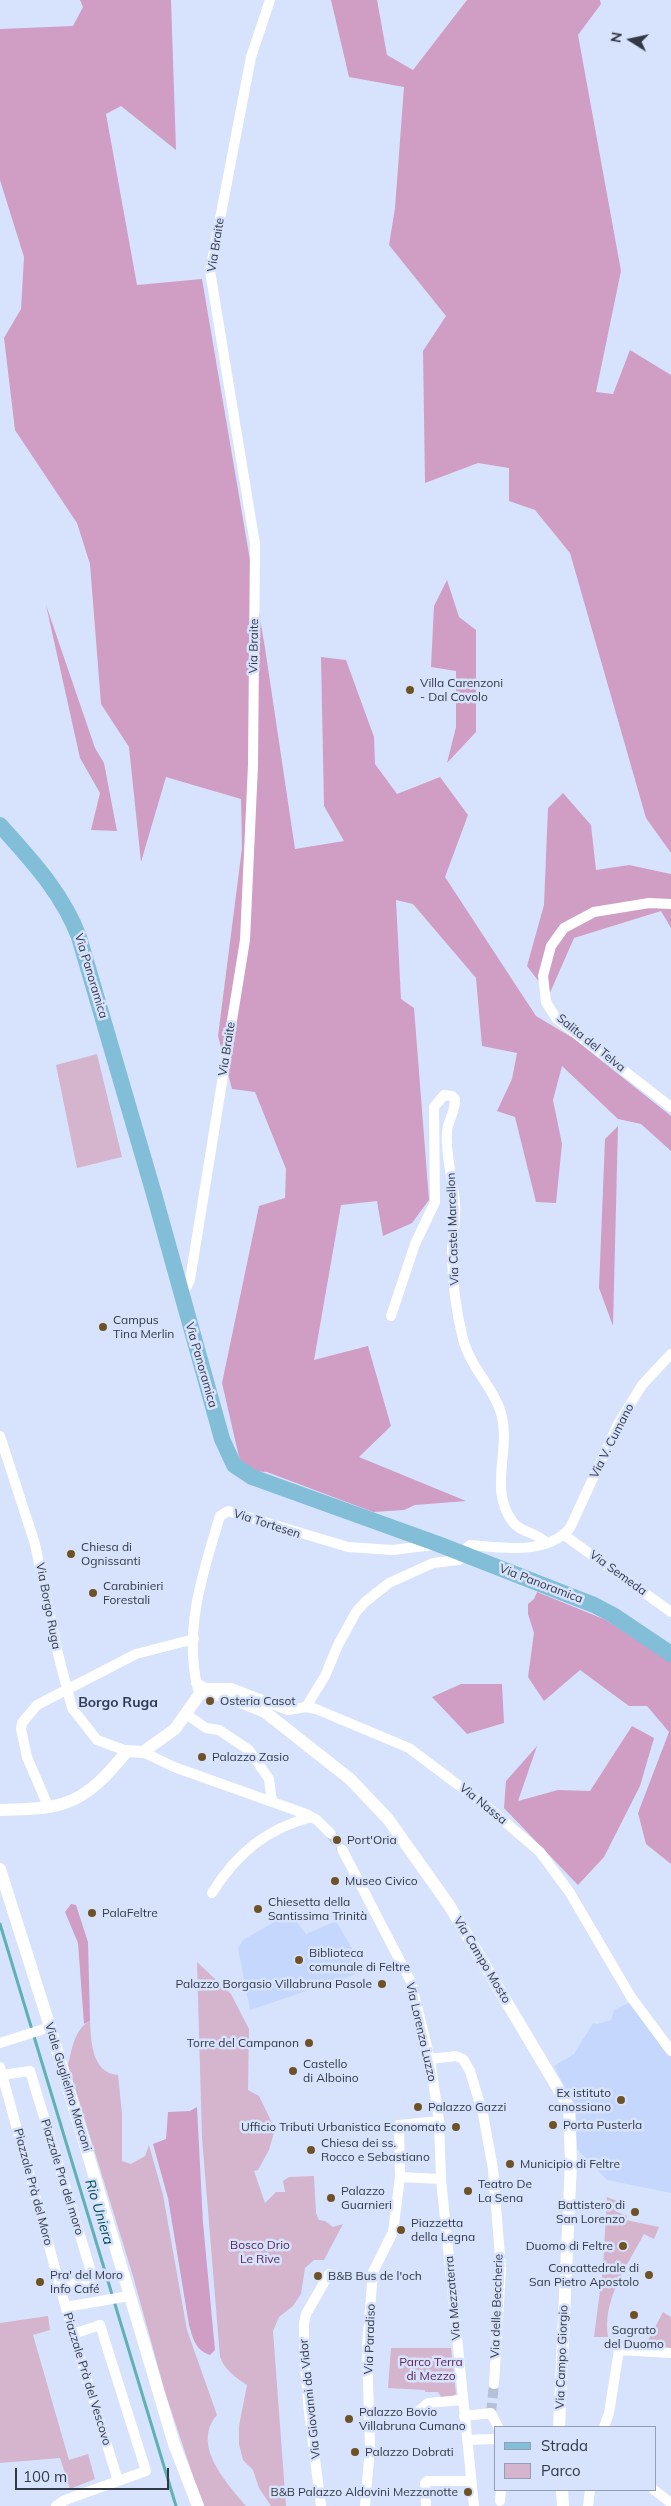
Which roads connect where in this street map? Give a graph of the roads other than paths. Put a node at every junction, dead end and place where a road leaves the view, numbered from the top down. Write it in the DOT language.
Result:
graph roads {
  1 [pos="270,0"];
  2 [pos="0,825"];
  3 [pos="671,904"];
  4 [pos="671,1107"];
  5 [pos="182,1296"];
  6 [pos="391,1316"];
  7 [pos="671,1354"];
  8 [pos="0,1436"];
  9 [pos="564,1535"];
  10 [pos="546,1543"];
  11 [pos="438,1544"];
  12 [pos="461,1553"];
  13 [pos="671,1612"];
  14 [pos="194,1639"];
  15 [pos="671,1654"];
  16 [pos="66,1690"];
  17 [pos="202,1690"];
  18 [pos="306,1707"];
  19 [pos="186,1714"];
  20 [pos="128,1751"];
  21 [pos="143,1752"];
  22 [pos="272,1802"];
  23 [pos="48,1806"];
  24 [pos="0,1810"];
  25 [pos="312,1817"];
  26 [pos="331,1834"];
  27 [pos="342,1849"];
  28 [pos="0,1869"];
  29 [pos="212,1893"];
  30 [pos="45,2028"];
  31 [pos="0,2043"];
  32 [pos="671,2051"];
  33 [pos="430,2059"];
  34 [pos="1,2071"];
  35 [pos="569,2107"];
  36 [pos="439,2116"];
  37 [pos="400,2177"];
  38 [pos="441,2178"];
  39 [pos="334,2275"];
  40 [pos="61,2287"];
  41 [pos="125,2297"];
  42 [pos="66,2307"];
  43 [pos="73,2334"];
  44 [pos="671,2352"];
  45 [pos="494,2384"];
  46 [pos="462,2400"];
  47 [pos="420,2410"];
  48 [pos="464,2416"];
  49 [pos="498,2426"];
  50 [pos="559,2426"];
  51 [pos="604,2426"];
  52 [pos="493,2439"];
  53 [pos="467,2440"];
  54 [pos="118,2481"];
  55 [pos="471,2481"];
  56 [pos="501,2491"];
  57 [pos="562,2491"];
  58 [pos="590,2491"];
  59 [pos="655,2491"];
  60 [pos="500,2501"];
  61 [pos="671,2503"];
  62 [pos="56,2506"];
  63 [pos="198,2506"];
  64 [pos="321,2506"];
  65 [pos="365,2506"];
  66 [pos="426,2506"];
  67 [pos="474,2506"];
  68 [pos="563,2506"];
  69 [pos="588,2506"];
  1 -- 5 [label="street, Via Braite"];
  2 -- 5 [label="main road, Via Panoramica"];
  3 -- 4 [label="street, Salita del Telva"];
  5 -- 11 [label="main road, Via Panoramica"];
  6 -- 10 [label="street, Via Castel Marcellon"];
  7 -- 9 [label="street, Via V. Cumano"];
  8 -- 16 [label="street, Via Borgo Ruga"];
  9 -- 10 [label="street"];
  9 -- 13 [label="street, Via Semeda"];
  10 -- 12 [label="street"];
  11 -- 12 [label="main road, Via Panoramica"];
  11 -- 14 [label="street, Via Tortesen"];
  12 -- 15 [label="main road, Via Panoramica"];
  12 -- 18 [label="street"];
  14 -- 16 [label="street"];
  14 -- 17 [label="street, Via Tortesen"];
  16 -- 20 [label="street, Via Borgo Ruga"];
  16 -- 23 [label="street"];
  17 -- 18 [label="street, Via Nassa"];
  17 -- 19 [label="street"];
  17 -- 35 [label="street, Via Campo Mosto"];
  18 -- 32 [label="street, Via Nassa"];
  19 -- 21 [label="street"];
  19 -- 22 [label="street"];
  20 -- 21 [label="street"];
  20 -- 23 [label="street"];
  21 -- 22 [label="street"];
  22 -- 25 [label="street"];
  23 -- 24 [label="street"];
  25 -- 26 [label="street"];
  25 -- 29 [label="street"];
  27 -- 33 [label="street, Via Lorenzo Luzzo"];
  28 -- 30 [label="street, Viale Guglielmo Marconi"];
  30 -- 31 [label="street"];
  30 -- 41 [label="street, Viale Guglielmo Marconi"];
  33 -- 36 [label="street, Via Lorenzo Luzzo"];
  33 -- 45 [label="street, Via delle Beccherie"];
  34 -- 40 [label="street, Piazzale Prà del Moro"];
  34 -- 40 [label="street, Piazzale Pra del moro"];
  35 -- 50 [label="street, Via Campo Giorgio"];
  36 -- 37 [label="street, Via Paradiso"];
  36 -- 38 [label="street, Via Lorenzo Luzzo"];
  37 -- 38 [label="street"];
  37 -- 65 [label="street, Via Paradiso"];
  38 -- 46 [label="street, Via Mezzaterra"];
  39 -- 64 [label="street, Via Giovanni da Vidor"];
  40 -- 42 [label="street, Piazzale Prà del Moro"];
  41 -- 42 [label="street"];
  41 -- 63 [label="street, Viale Guglielmo Marconi"];
  42 -- 43 [label="street, Piazzale Prà del Vescovo"];
  43 -- 54 [label="street, Piazzale Prà del Vescovo"];
  43 -- 54 [label="street"];
  44 -- 51 [label="street"];
  46 -- 47 [label="street"];
  46 -- 48 [label="street, Via Mezzaterra"];
  48 -- 49 [label="street"];
  48 -- 53 [label="street, Via Mezzaterra"];
  52 -- 53 [label="street"];
  53 -- 55 [label="street, Via Mezzaterra"];
  54 -- 62 [label="street"];
  55 -- 66 [label="street"];
  55 -- 67 [label="street, Via Mezzaterra"];
  56 -- 60 [label="street"];
  57 -- 68 [label="street"];
  58 -- 69 [label="street"];
  59 -- 61 [label="street"];
}
